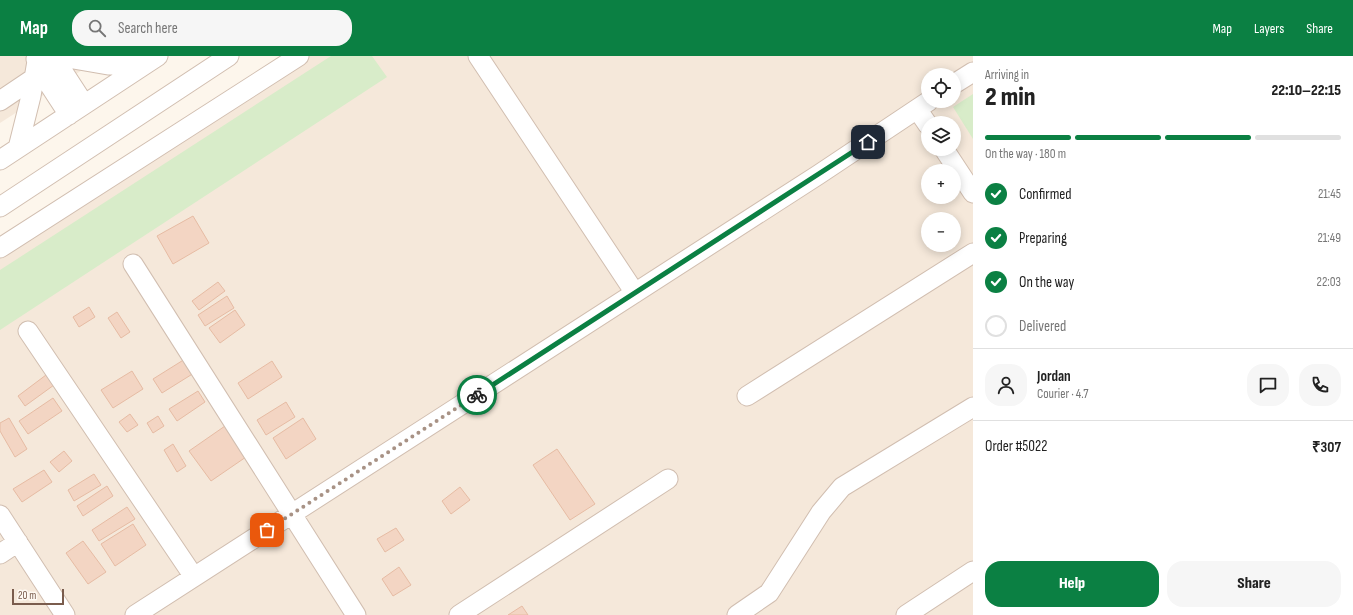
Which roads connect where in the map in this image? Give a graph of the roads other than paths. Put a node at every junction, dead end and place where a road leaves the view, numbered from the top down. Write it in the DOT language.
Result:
graph roads {
  1 [pos="56,56"];
  2 [pos="229,56"];
  3 [pos="299,56"];
  4 [pos="478,56"];
  5 [pos="151,61"];
  6 [pos="39,63"];
  7 [pos="973,72"];
  8 [pos="961,80"];
  9 [pos="0,101"];
  10 [pos="921,106"];
  11 [pos="76,109"];
  12 [pos="18,148"];
  13 [pos="949,156"];
  14 [pos="0,160"];
  15 [pos="973,193"];
  16 [pos="0,207"];
  17 [pos="0,248"];
  18 [pos="973,253"];
  19 [pos="133,264"];
  20 [pos="635,293"];
  21 [pos="28,331"];
  22 [pos="747,396"];
  23 [pos="973,407"];
  24 [pos="668,479"];
  25 [pos="291,514"];
  26 [pos="0,516"];
  27 [pos="18,542"];
  28 [pos="0,554"];
  29 [pos="973,571"];
  30 [pos="194,577"];
  31 [pos="65,615"];
  32 [pos="135,615"];
  33 [pos="356,615"];
  34 [pos="459,615"];
  35 [pos="737,615"];
  36 [pos="906,615"];
  1 -- 5 [label="street"];
  2 -- 16 [label="street"];
  3 -- 17 [label="street"];
  4 -- 20 [label="street"];
  5 -- 11 [label="street"];
  6 -- 9 [label="street"];
  6 -- 11 [label="street"];
  6 -- 12 [label="street"];
  7 -- 8 [label="street"];
  10 -- 20 [label="street"];
  11 -- 12 [label="street"];
  12 -- 14 [label="street"];
  13 -- 15 [label="street"];
  18 -- 22 [label="street"];
  19 -- 25 [label="street"];
  20 -- 25 [label="street"];
  21 -- 30 [label="street"];
  23 -- 35 [label="street"];
  24 -- 34 [label="street"];
  25 -- 30 [label="street"];
  25 -- 33 [label="street"];
  26 -- 27 [label="street"];
  27 -- 28 [label="street"];
  27 -- 31 [label="street"];
  29 -- 36 [label="street"];
  30 -- 32 [label="street"];
}
